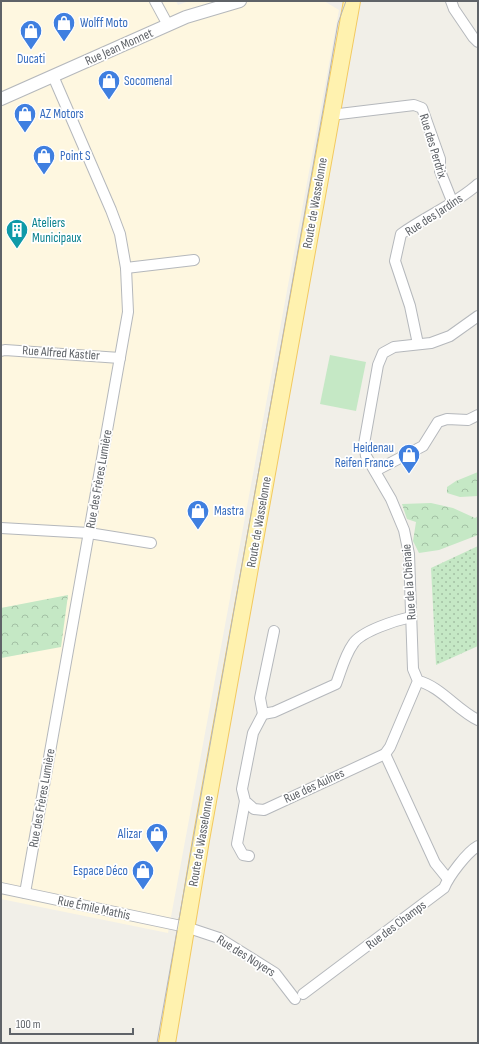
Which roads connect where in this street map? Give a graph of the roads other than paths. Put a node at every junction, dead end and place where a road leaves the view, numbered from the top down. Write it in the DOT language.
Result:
graph roads {
  1 [pos="155,1"];
  2 [pos="240,1"];
  3 [pos="352,1"];
  4 [pos="451,1"];
  5 [pos="168,25"];
  6 [pos="478,42"];
  7 [pos="53,76"];
  8 [pos="1,99"];
  9 [pos="331,115"];
  10 [pos="478,184"];
  11 [pos="452,201"];
  12 [pos="194,260"];
  13 [pos="126,268"];
  14 [pos="478,316"];
  15 [pos="418,344"];
  16 [pos="1,351"];
  17 [pos="120,358"];
  18 [pos="478,415"];
  19 [pos="375,471"];
  20 [pos="1,528"];
  21 [pos="89,533"];
  22 [pos="151,543"];
  23 [pos="411,617"];
  24 [pos="274,631"];
  25 [pos="418,680"];
  26 [pos="263,714"];
  27 [pos="478,720"];
  28 [pos="385,754"];
  29 [pos="245,801"];
  30 [pos="478,846"];
  31 [pos="249,856"];
  32 [pos="448,879"];
  33 [pos="1,888"];
  34 [pos="26,893"];
  35 [pos="186,927"];
  36 [pos="299,997"];
  37 [pos="167,1043"];
  1 -- 5 [label="street"];
  2 -- 5 [label="street, Rue Jean Monnet"];
  3 -- 9 [label="main road, Route de Wasselonne"];
  4 -- 6 [label="street"];
  5 -- 7 [label="street, Rue Jean Monnet"];
  7 -- 8 [label="street, Rue Jean Monnet"];
  7 -- 13 [label="street, Rue des Frères Lumière"];
  9 -- 11 [label="street, Rue des Perdrix"];
  9 -- 35 [label="main road, Route de Wasselonne"];
  10 -- 11 [label="street, Rue des Jardins"];
  11 -- 15 [label="street, Rue des Jardins"];
  12 -- 13 [label="street"];
  13 -- 17 [label="street, Rue des Frères Lumière"];
  14 -- 15 [label="street, Rue de la Chênaie"];
  15 -- 19 [label="street, Rue de la Chênaie"];
  16 -- 17 [label="street, Rue Alfred Kastler"];
  17 -- 21 [label="street, Rue des Frères Lumière"];
  18 -- 19 [label="street"];
  19 -- 23 [label="street, Rue de la Chênaie"];
  20 -- 21 [label="street"];
  21 -- 22 [label="street"];
  21 -- 34 [label="street, Rue des Frères Lumière"];
  23 -- 25 [label="street, Rue de la Chênaie"];
  23 -- 26 [label="street"];
  24 -- 26 [label="street"];
  25 -- 27 [label="street"];
  25 -- 28 [label="street"];
  26 -- 29 [label="street"];
  28 -- 29 [label="street, Rue des Aulnes"];
  28 -- 32 [label="street"];
  29 -- 31 [label="street"];
  30 -- 32 [label="street, Rue des Champs"];
  32 -- 36 [label="street, Rue des Champs"];
  33 -- 34 [label="street, Rue Émile Mathis"];
  34 -- 35 [label="street, Rue Émile Mathis"];
  35 -- 36 [label="street, Rue des Noyers"];
  35 -- 37 [label="main road, Route de Wasselonne"];
}
